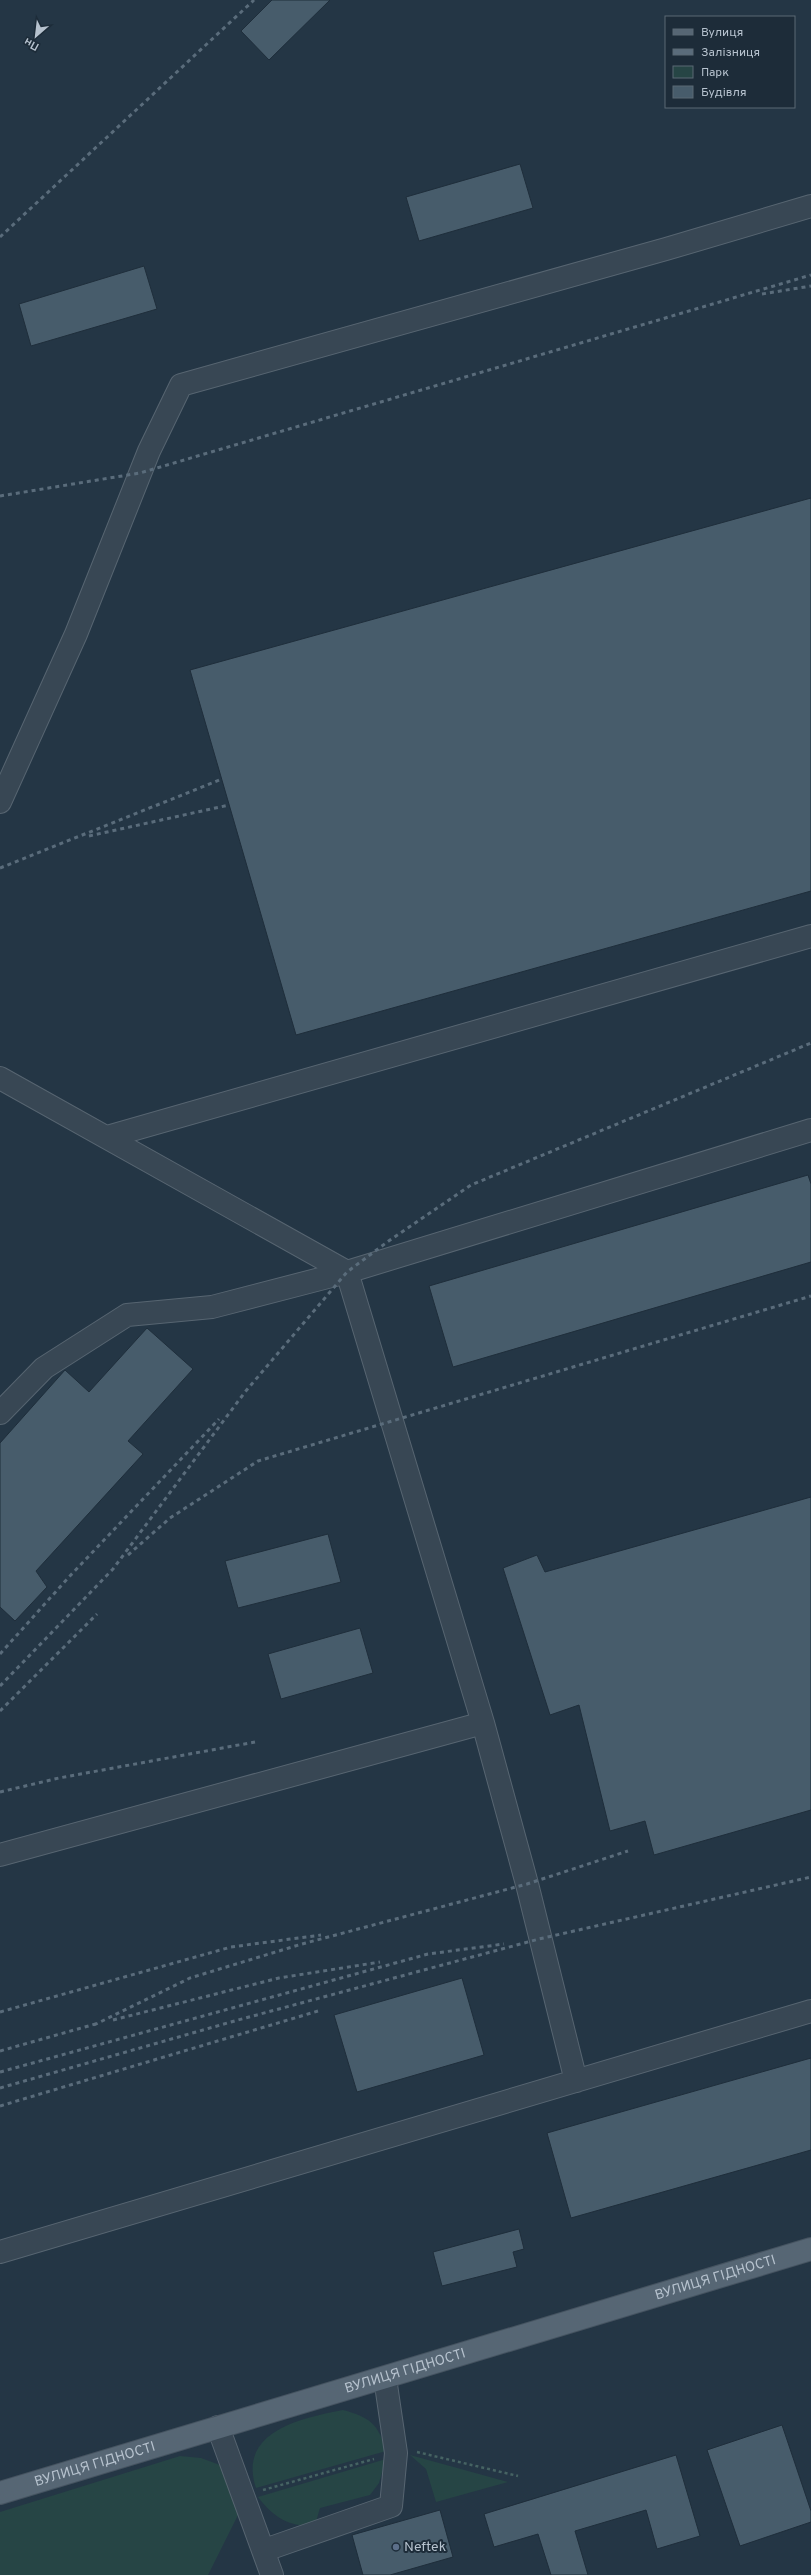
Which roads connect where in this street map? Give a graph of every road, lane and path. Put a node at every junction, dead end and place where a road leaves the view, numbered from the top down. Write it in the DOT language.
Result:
graph roads {
  1 [pos="811,206"];
  2 [pos="0,802"];
  3 [pos="811,936"];
  4 [pos="0,1078"];
  5 [pos="811,1130"];
  6 [pos="107,1137"];
  7 [pos="348,1272"];
  8 [pos="0,1413"];
  9 [pos="483,1723"];
  10 [pos="0,1855"];
  11 [pos="811,2011"];
  12 [pos="576,2081"];
  13 [pos="811,2249"];
  14 [pos="0,2252"];
  15 [pos="385,2378"];
  16 [pos="218,2427"];
  17 [pos="414,2451"];
  18 [pos="377,2458"];
  19 [pos="518,2476"];
  20 [pos="0,2493"];
  21 [pos="244,2495"];
  22 [pos="264,2550"];
  23 [pos="272,2575"];
  1 -- 2 [label="lane"];
  3 -- 6 [label="lane"];
  4 -- 6 [label="lane"];
  5 -- 7 [label="lane"];
  6 -- 7 [label="lane"];
  7 -- 8 [label="lane"];
  7 -- 9 [label="lane"];
  9 -- 10 [label="lane"];
  9 -- 12 [label="lane"];
  11 -- 12 [label="lane"];
  12 -- 14 [label="lane"];
  13 -- 15 [label="main road, ВУЛИЦЯ ГІДНОСТІ"];
  15 -- 16 [label="main road, ВУЛИЦЯ ГІДНОСТІ"];
  15 -- 22 [label="lane"];
  16 -- 20 [label="main road, ВУЛИЦЯ ГІДНОСТІ"];
  16 -- 21 [label="lane"];
  17 -- 19 [label="path"];
  18 -- 21 [label="path"];
  21 -- 22 [label="lane"];
  22 -- 23 [label="lane"];
}
